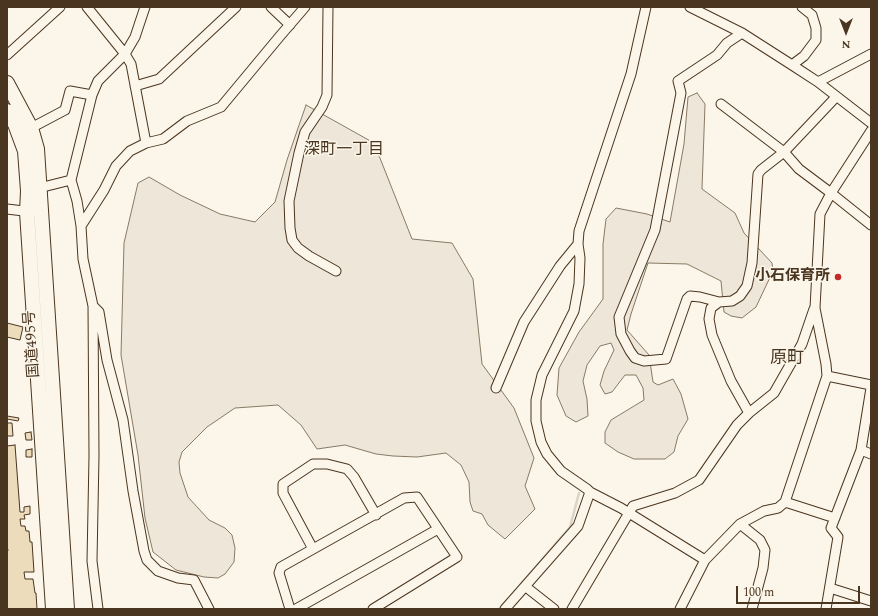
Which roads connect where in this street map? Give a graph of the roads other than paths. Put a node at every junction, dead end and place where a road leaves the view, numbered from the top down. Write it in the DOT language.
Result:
graph roads {
  1 [pos="60,7"];
  2 [pos="87,7"];
  3 [pos="145,7"];
  4 [pos="236,7"];
  5 [pos="271,7"];
  6 [pos="305,7"];
  7 [pos="328,7"];
  8 [pos="646,7"];
  9 [pos="690,7"];
  10 [pos="802,7"];
  11 [pos="290,25"];
  12 [pos="742,33"];
  13 [pos="125,54"];
  14 [pos="871,54"];
  15 [pos="7,55"];
  16 [pos="792,65"];
  17 [pos="818,82"];
  18 [pos="7,84"];
  19 [pos="135,86"];
  20 [pos="92,94"];
  21 [pos="836,97"];
  22 [pos="721,104"];
  23 [pos="7,110"];
  24 [pos="871,123"];
  25 [pos="31,128"];
  26 [pos="871,131"];
  27 [pos="146,143"];
  28 [pos="784,152"];
  29 [pos="71,180"];
  30 [pos="34,189"];
  31 [pos="831,193"];
  32 [pos="7,209"];
  33 [pos="27,212"];
  34 [pos="41,212"];
  35 [pos="871,225"];
  36 [pos="81,226"];
  37 [pos="578,244"];
  38 [pos="336,271"];
  39 [pos="719,302"];
  40 [pos="93,306"];
  41 [pos="815,308"];
  42 [pos="827,376"];
  43 [pos="871,386"];
  44 [pos="496,388"];
  45 [pos="749,413"];
  46 [pos="861,450"];
  47 [pos="871,454"];
  48 [pos="590,492"];
  49 [pos="785,502"];
  50 [pos="629,514"];
  51 [pos="376,515"];
  52 [pos="834,518"];
  53 [pos="740,524"];
  54 [pos="438,529"];
  55 [pos="313,549"];
  56 [pos="705,560"];
  57 [pos="526,586"];
  58 [pos="830,588"];
  59 [pos="871,601"];
  60 [pos="53,609"];
  61 [pos="67,609"];
  62 [pos="98,609"];
  63 [pos="209,609"];
  64 [pos="290,609"];
  65 [pos="296,609"];
  66 [pos="373,609"];
  67 [pos="505,609"];
  68 [pos="554,609"];
  69 [pos="572,609"];
  70 [pos="680,609"];
  71 [pos="752,609"];
  72 [pos="826,609"];
  1 -- 15 [label="street"];
  2 -- 13 [label="street"];
  3 -- 13 [label="street"];
  4 -- 19 [label="street"];
  5 -- 11 [label="street"];
  6 -- 11 [label="street"];
  7 -- 38 [label="street"];
  8 -- 37 [label="street"];
  9 -- 12 [label="street"];
  10 -- 16 [label="street"];
  11 -- 27 [label="street"];
  12 -- 16 [label="street"];
  12 -- 39 [label="street"];
  13 -- 19 [label="street"];
  13 -- 20 [label="street"];
  14 -- 17 [label="street"];
  16 -- 17 [label="street"];
  17 -- 21 [label="street"];
  18 -- 25 [label="highway, 国道495号"];
  19 -- 27 [label="street"];
  20 -- 25 [label="street"];
  20 -- 29 [label="street"];
  21 -- 24 [label="street"];
  21 -- 28 [label="street"];
  22 -- 28 [label="street"];
  23 -- 30 [label="highway, 国道495号"];
  25 -- 30 [label="highway, 国道495号"];
  26 -- 31 [label="street"];
  27 -- 36 [label="street"];
  28 -- 31 [label="street"];
  28 -- 39 [label="street"];
  29 -- 30 [label="street"];
  29 -- 36 [label="street"];
  30 -- 33 [label="highway, 国道495号"];
  30 -- 34 [label="highway, 国道495号"];
  31 -- 35 [label="street"];
  31 -- 41 [label="street"];
  32 -- 33 [label="street"];
  33 -- 34 [label="street"];
  33 -- 60 [label="highway, 国道495号"];
  34 -- 61 [label="highway, 国道495号"];
  36 -- 40 [label="street"];
  37 -- 44 [label="street"];
  37 -- 48 [label="street"];
  39 -- 45 [label="street"];
  40 -- 62 [label="street"];
  40 -- 63 [label="street"];
  41 -- 42 [label="street"];
  41 -- 45 [label="street"];
  42 -- 43 [label="street"];
  42 -- 49 [label="street"];
  43 -- 46 [label="street"];
  45 -- 50 [label="street"];
  46 -- 47 [label="street"];
  46 -- 52 [label="street"];
  48 -- 50 [label="street"];
  48 -- 57 [label="street"];
  49 -- 52 [label="street"];
  49 -- 53 [label="street"];
  50 -- 56 [label="street"];
  50 -- 69 [label="street"];
  51 -- 54 [label="street"];
  51 -- 55 [label="street"];
  51 -- 55 [label="street"];
  52 -- 58 [label="street"];
  53 -- 56 [label="street"];
  53 -- 71 [label="street"];
  54 -- 65 [label="street"];
  54 -- 66 [label="street"];
  55 -- 64 [label="street"];
  56 -- 70 [label="street"];
  57 -- 67 [label="street"];
  57 -- 68 [label="street"];
  58 -- 59 [label="street"];
  58 -- 72 [label="street"];
}
